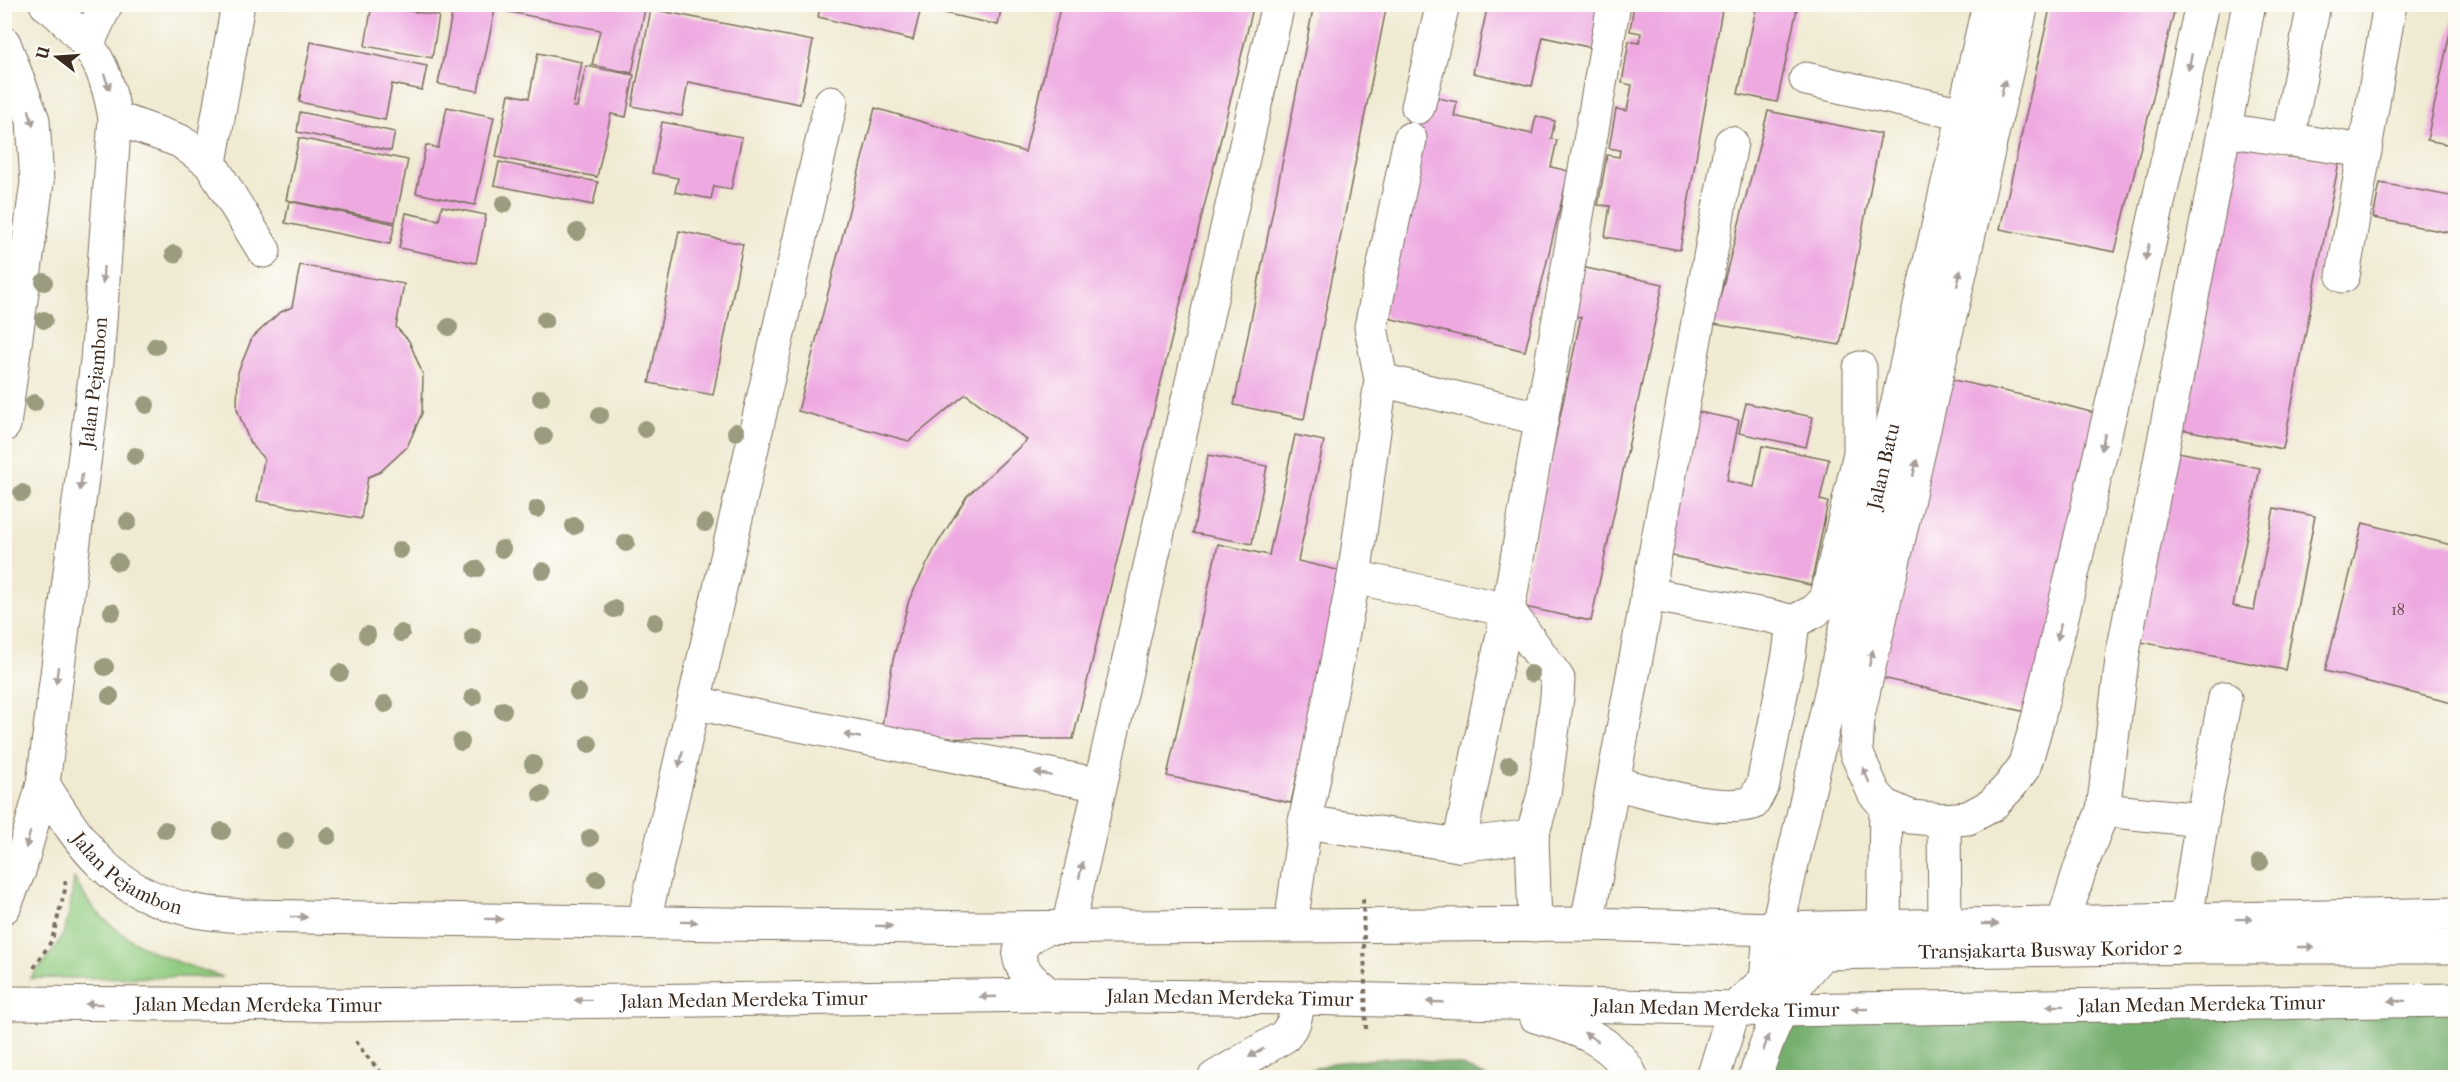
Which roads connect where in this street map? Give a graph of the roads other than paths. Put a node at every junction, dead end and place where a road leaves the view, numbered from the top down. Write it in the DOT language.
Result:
graph roads {
  1 [pos="46,4"];
  2 [pos="106,4"];
  3 [pos="238,4"];
  4 [pos="1278,4"];
  5 [pos="1443,4"];
  6 [pos="1614,4"];
  7 [pos="1989,4"];
  8 [pos="2022,4"];
  9 [pos="2202,4"];
  10 [pos="2249,4"];
  11 [pos="2314,4"];
  12 [pos="2390,4"];
  13 [pos="4,43"];
  14 [pos="88,43"];
  15 [pos="1806,79"];
  16 [pos="831,102"];
  17 [pos="1418,107"];
  18 [pos="1964,114"];
  19 [pos="115,118"];
  20 [pos="2224,130"];
  21 [pos="1410,139"];
  22 [pos="2288,140"];
  23 [pos="1731,143"];
  24 [pos="2365,151"];
  25 [pos="210,163"];
  26 [pos="264,251"];
  27 [pos="2343,276"];
  28 [pos="1860,368"];
  29 [pos="1381,380"];
  30 [pos="1542,419"];
  31 [pos="4,425"];
  32 [pos="1354,578"];
  33 [pos="1647,594"];
  34 [pos="1508,610"];
  35 [pos="1793,622"];
  36 [pos="2225,698"];
  37 [pos="694,702"];
  38 [pos="1613,783"];
  39 [pos="43,784"];
  40 [pos="1100,785"];
  41 [pos="1886,806"];
  42 [pos="2103,810"];
  43 [pos="1944,820"];
  44 [pos="2202,820"];
  45 [pos="1305,822"];
  46 [pos="1532,837"];
  47 [pos="1460,845"];
  48 [pos="4,907"];
  49 [pos="2456,914"];
  50 [pos="2186,920"];
  51 [pos="644,921"];
  52 [pos="2063,923"];
  53 [pos="1587,924"];
  54 [pos="1945,924"];
  55 [pos="1291,925"];
  56 [pos="1535,925"];
  57 [pos="1884,925"];
  58 [pos="1058,928"];
  59 [pos="1847,928"];
  60 [pos="1774,929"];
  61 [pos="2456,946"];
  62 [pos="1821,953"];
  63 [pos="1050,995"];
  64 [pos="1300,998"];
  65 [pos="2456,1000"];
  66 [pos="1761,1002"];
  67 [pos="16,1003"];
  68 [pos="1493,1004"];
  69 [pos="1214,1077"];
  70 [pos="1632,1077"];
  71 [pos="1713,1077"];
  72 [pos="1755,1077"];
  1 -- 14 [label="main road, Jalan Pejambon"];
  2 -- 14 [label="main road"];
  3 -- 25 [label="main road"];
  4 -- 40 [label="main road"];
  5 -- 17 [label="main road"];
  6 -- 30 [label="main road"];
  7 -- 18 [label="main road, Jalan Batu"];
  41 -- 8 [label="main road, one-way"];
  9 -- 43 [label="main road, one-way"];
  10 -- 20 [label="main road"];
  11 -- 22 [label="main road"];
  12 -- 24 [label="main road"];
  13 -- 31 [label="main road, one-way"];
  14 -- 19 [label="main road, Jalan Pejambon, one-way"];
  15 -- 18 [label="main road"];
  16 -- 37 [label="main road"];
  18 -- 60 [label="main road, Jalan Batu"];
  19 -- 25 [label="main road"];
  19 -- 39 [label="main road, Jalan Pejambon, one-way"];
  20 -- 22 [label="main road"];
  20 -- 42 [label="main road"];
  21 -- 29 [label="main road"];
  22 -- 24 [label="main road"];
  23 -- 33 [label="main road"];
  24 -- 27 [label="main road"];
  25 -- 26 [label="main road"];
  28 -- 35 [label="main road"];
  29 -- 30 [label="main road"];
  29 -- 32 [label="main road"];
  30 -- 34 [label="main road"];
  32 -- 34 [label="main road"];
  32 -- 45 [label="main road"];
  33 -- 35 [label="main road"];
  33 -- 38 [label="main road"];
  34 -- 46 [label="main road"];
  34 -- 47 [label="main road"];
  35 -- 38 [label="main road"];
  36 -- 44 [label="main road"];
  40 -- 37 [label="main road, one-way"];
  37 -- 51 [label="main road, one-way"];
  38 -- 53 [label="main road"];
  39 -- 48 [label="main road, Jalan Pejambon, one-way"];
  39 -- 51 [label="main road, Jalan Pejambon, one-way"];
  58 -- 40 [label="main road, one-way"];
  41 -- 43 [label="main road"];
  41 -- 57 [label="main road"];
  42 -- 44 [label="main road"];
  42 -- 52 [label="main road"];
  43 -- 54 [label="main road"];
  44 -- 50 [label="main road"];
  45 -- 47 [label="main road"];
  45 -- 55 [label="main road"];
  46 -- 47 [label="main road"];
  46 -- 56 [label="main road"];
  50 -- 49 [label="main road, one-way"];
  50 -- 52 [label="main road"];
  51 -- 58 [label="main road, one-way"];
  54 -- 52 [label="main road, one-way"];
  53 -- 56 [label="main road"];
  53 -- 60 [label="main road"];
  54 -- 57 [label="main road"];
  55 -- 56 [label="main road"];
  55 -- 58 [label="main road"];
  57 -- 59 [label="main road"];
  58 -- 63 [label="main road"];
  59 -- 60 [label="main road"];
  59 -- 62 [label="main road"];
  60 -- 62 [label="main road"];
  60 -- 66 [label="main road, Jalan Batu"];
  62 -- 61 [label="main road, Transjakarta Busway Koridor 2, one-way"];
  62 -- 66 [label="main road"];
  63 -- 64 [label="main road, Jalan Medan Merdeka Timur"];
  63 -- 67 [label="main road, Jalan Medan Merdeka Timur, one-way"];
  68 -- 64 [label="main road, Jalan Medan Merdeka Timur, one-way"];
  64 -- 69 [label="main road, one-way"];
  65 -- 66 [label="main road, Jalan Medan Merdeka Timur, one-way"];
  66 -- 68 [label="main road, Jalan Medan Merdeka Timur"];
  66 -- 71 [label="main road"];
  72 -- 66 [label="main road, one-way"];
  70 -- 68 [label="main road, one-way"];
}
